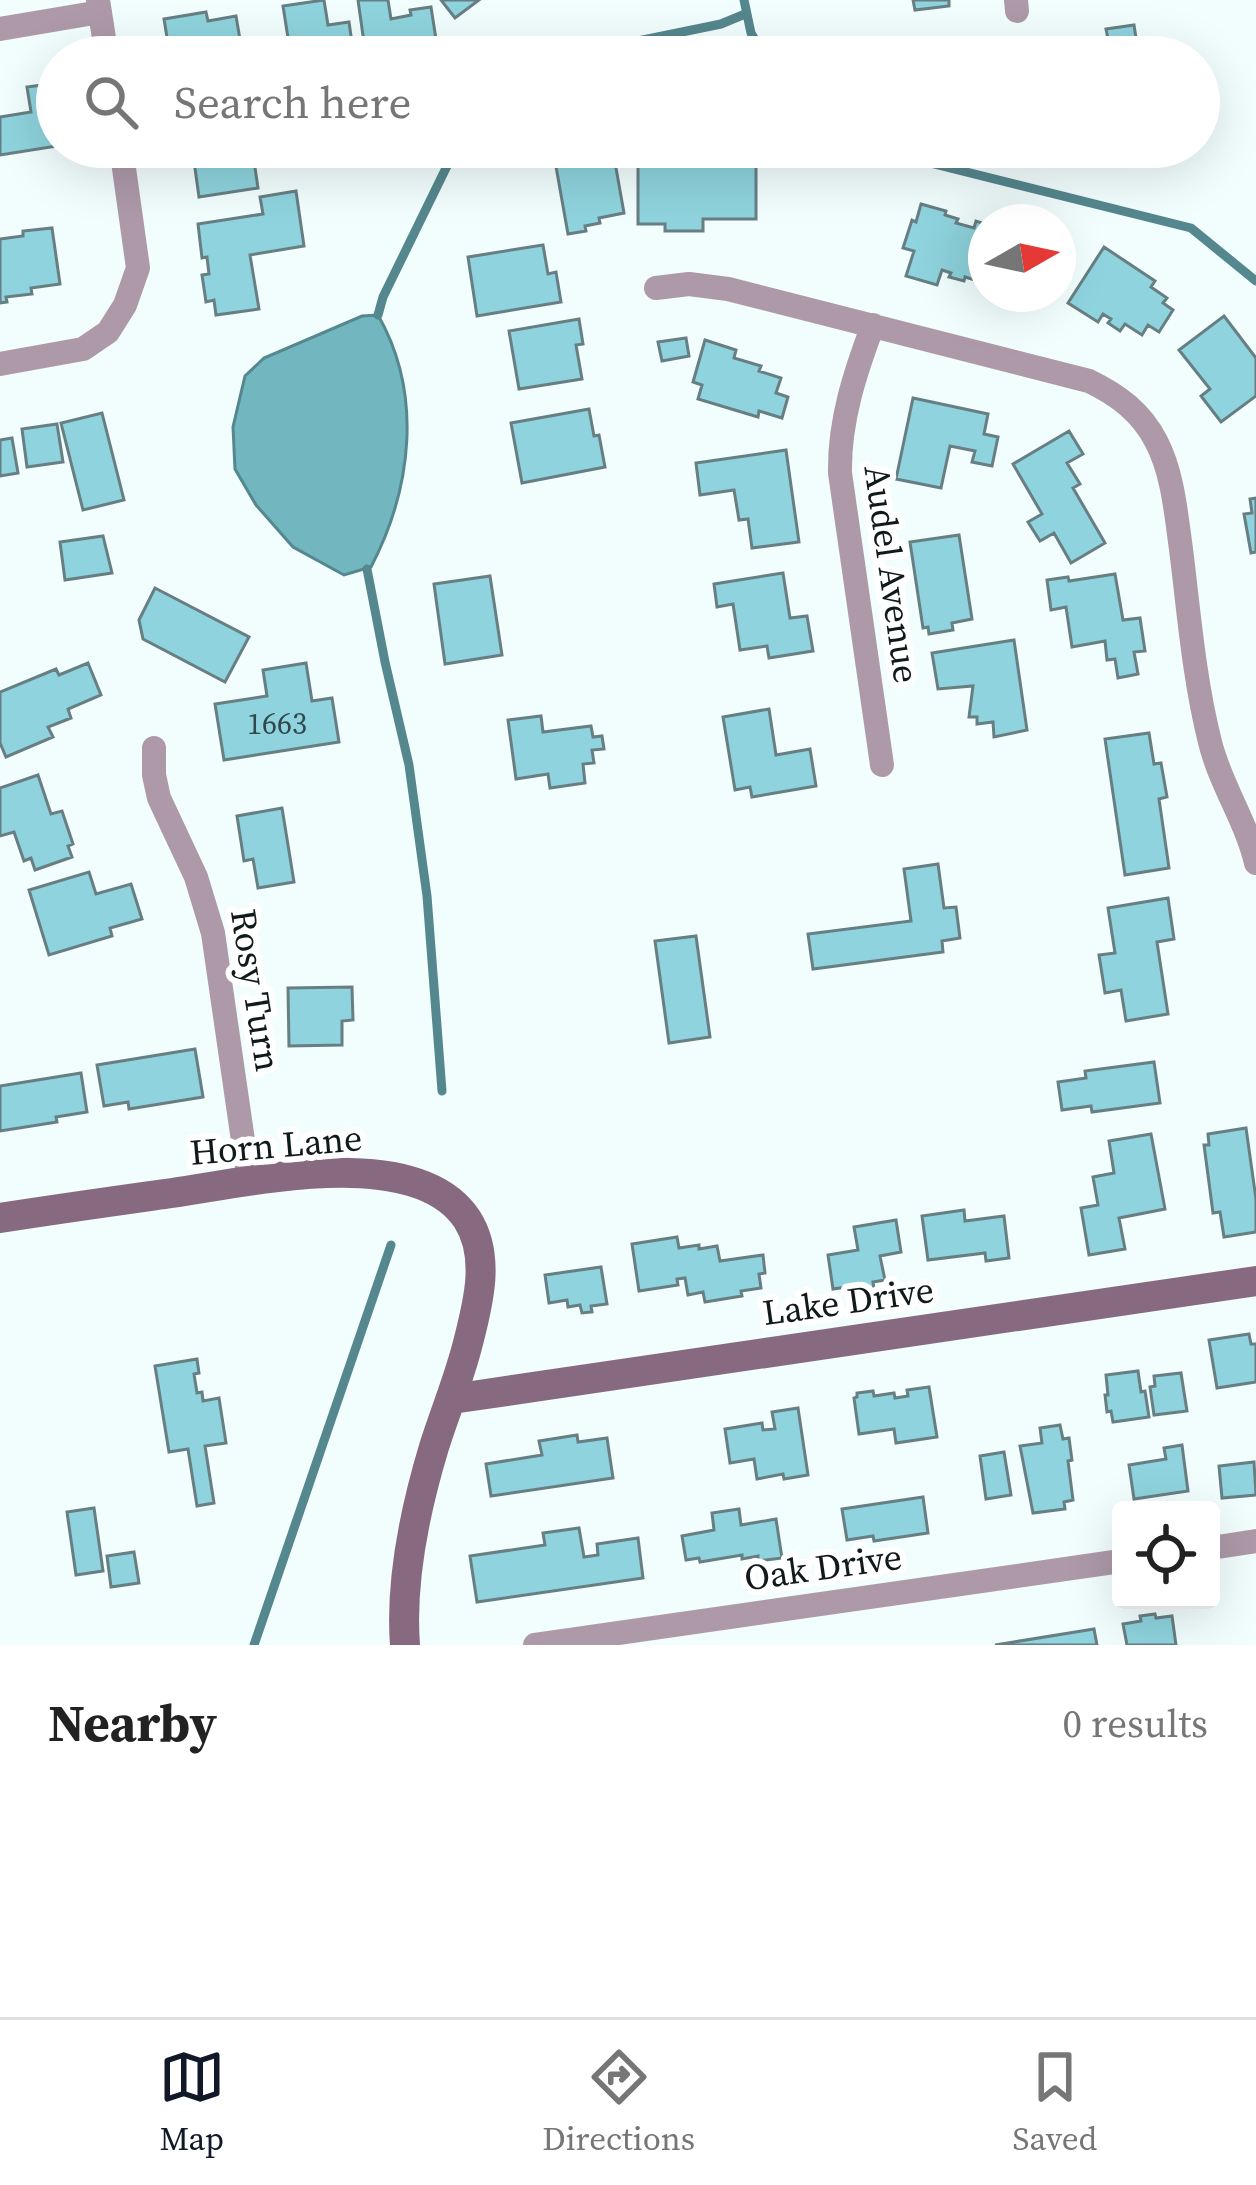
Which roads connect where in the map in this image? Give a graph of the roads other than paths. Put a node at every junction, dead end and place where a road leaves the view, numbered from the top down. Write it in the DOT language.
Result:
graph roads {
  1 [pos="99,6"];
  2 [pos="0,29"];
  3 [pos="104,36"];
  4 [pos="124,168"];
  5 [pos="656,288"];
  6 [pos="873,325"];
  7 [pos="0,364"];
  8 [pos="154,748"];
  9 [pos="883,765"];
  10 [pos="1256,863"];
  11 [pos="249,1182"];
  12 [pos="0,1218"];
  13 [pos="1256,1281"];
  14 [pos="452,1400"];
  15 [pos="1256,1541"];
  16 [pos="1220,1547"];
  17 [pos="1112,1562"];
  18 [pos="405,1645"];
  19 [pos="536,1645"];
  1 -- 2 [label="street"];
  1 -- 3 [label="street"];
  4 -- 7 [label="street"];
  5 -- 6 [label="street"];
  6 -- 9 [label="street, Audel Avenue"];
  6 -- 10 [label="street"];
  8 -- 11 [label="street, Rosy Turn"];
  11 -- 12 [label="street, Horn Lane"];
  11 -- 14 [label="street, Horn Lane"];
  13 -- 14 [label="street, Lake Drive"];
  14 -- 18 [label="street, Horn Lane"];
  15 -- 16 [label="street"];
  17 -- 19 [label="street, Oak Drive"];
}
